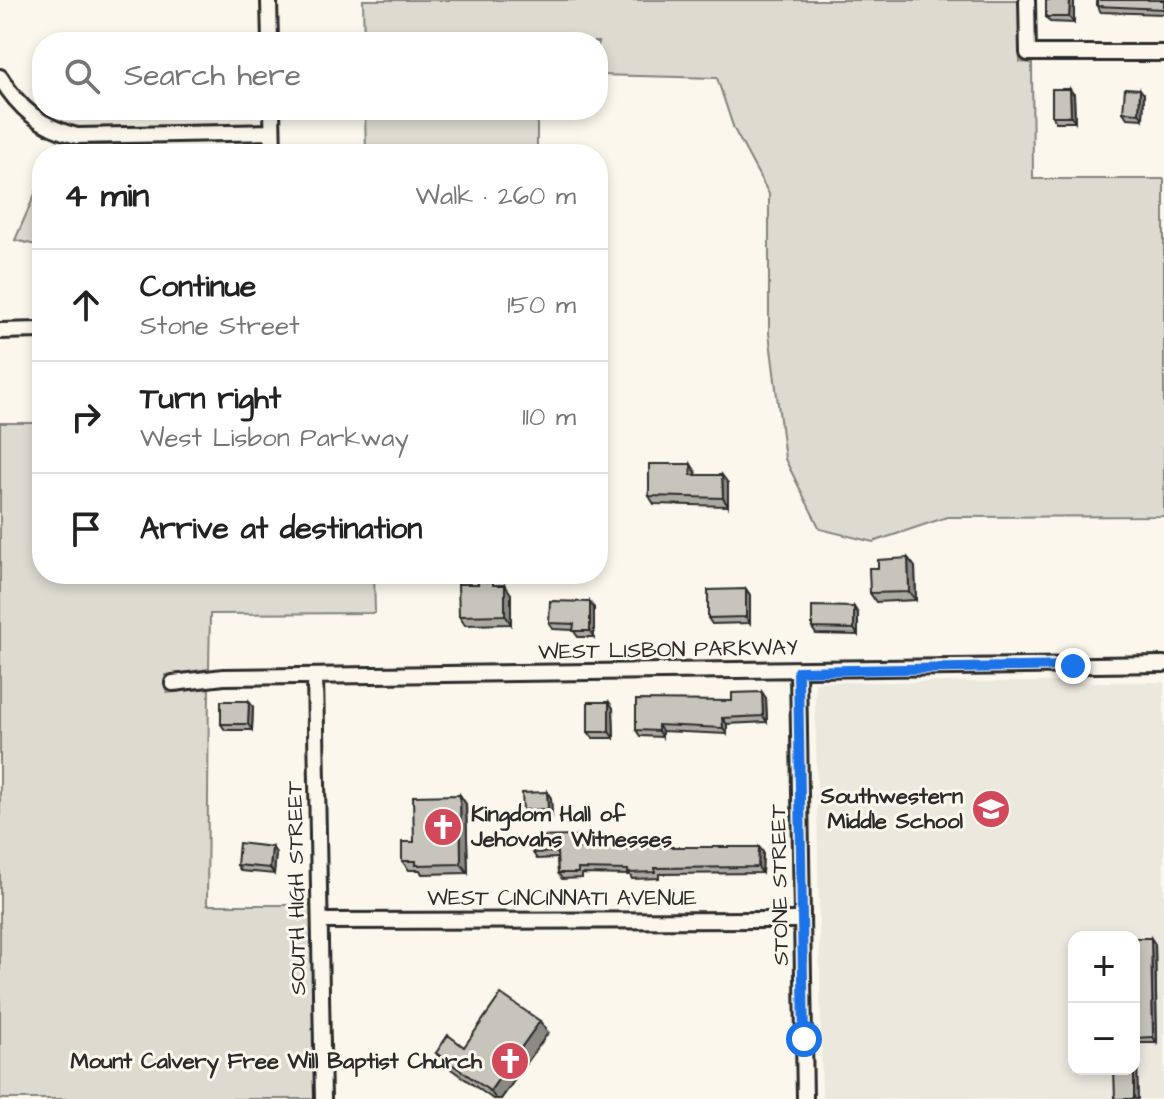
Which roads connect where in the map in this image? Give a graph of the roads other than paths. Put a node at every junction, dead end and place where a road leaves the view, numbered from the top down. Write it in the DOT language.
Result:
graph roads {
  1 [pos="269,0"];
  2 [pos="1027,0"];
  3 [pos="270,32"];
  4 [pos="1164,53"];
  5 [pos="0,77"];
  6 [pos="32,117"];
  7 [pos="36,120"];
  8 [pos="272,120"];
  9 [pos="272,132"];
  10 [pos="273,144"];
  11 [pos="32,330"];
  12 [pos="0,331"];
  13 [pos="1164,664"];
  14 [pos="798,671"];
  15 [pos="315,677"];
  16 [pos="173,683"];
  17 [pos="802,920"];
  18 [pos="321,921"];
  19 [pos="323,1099"];
  20 [pos="805,1099"];
  1 -- 3 [label="street"];
  2 -- 4 [label="street"];
  5 -- 6 [label="street"];
  7 -- 9 [label="street"];
  8 -- 9 [label="street"];
  9 -- 10 [label="street"];
  11 -- 12 [label="street"];
  13 -- 14 [label="street, WEST LISBON PARKWAY"];
  14 -- 15 [label="street, WEST LISBON PARKWAY"];
  14 -- 17 [label="street, STONE STREET"];
  15 -- 16 [label="street, WEST LISBON PARKWAY"];
  15 -- 18 [label="street, SOUTH HIGH STREET"];
  17 -- 18 [label="street, WEST CINCINNATI AVENUE"];
  17 -- 20 [label="street, STONE STREET"];
  18 -- 19 [label="street, SOUTH HIGH STREET"];
}
